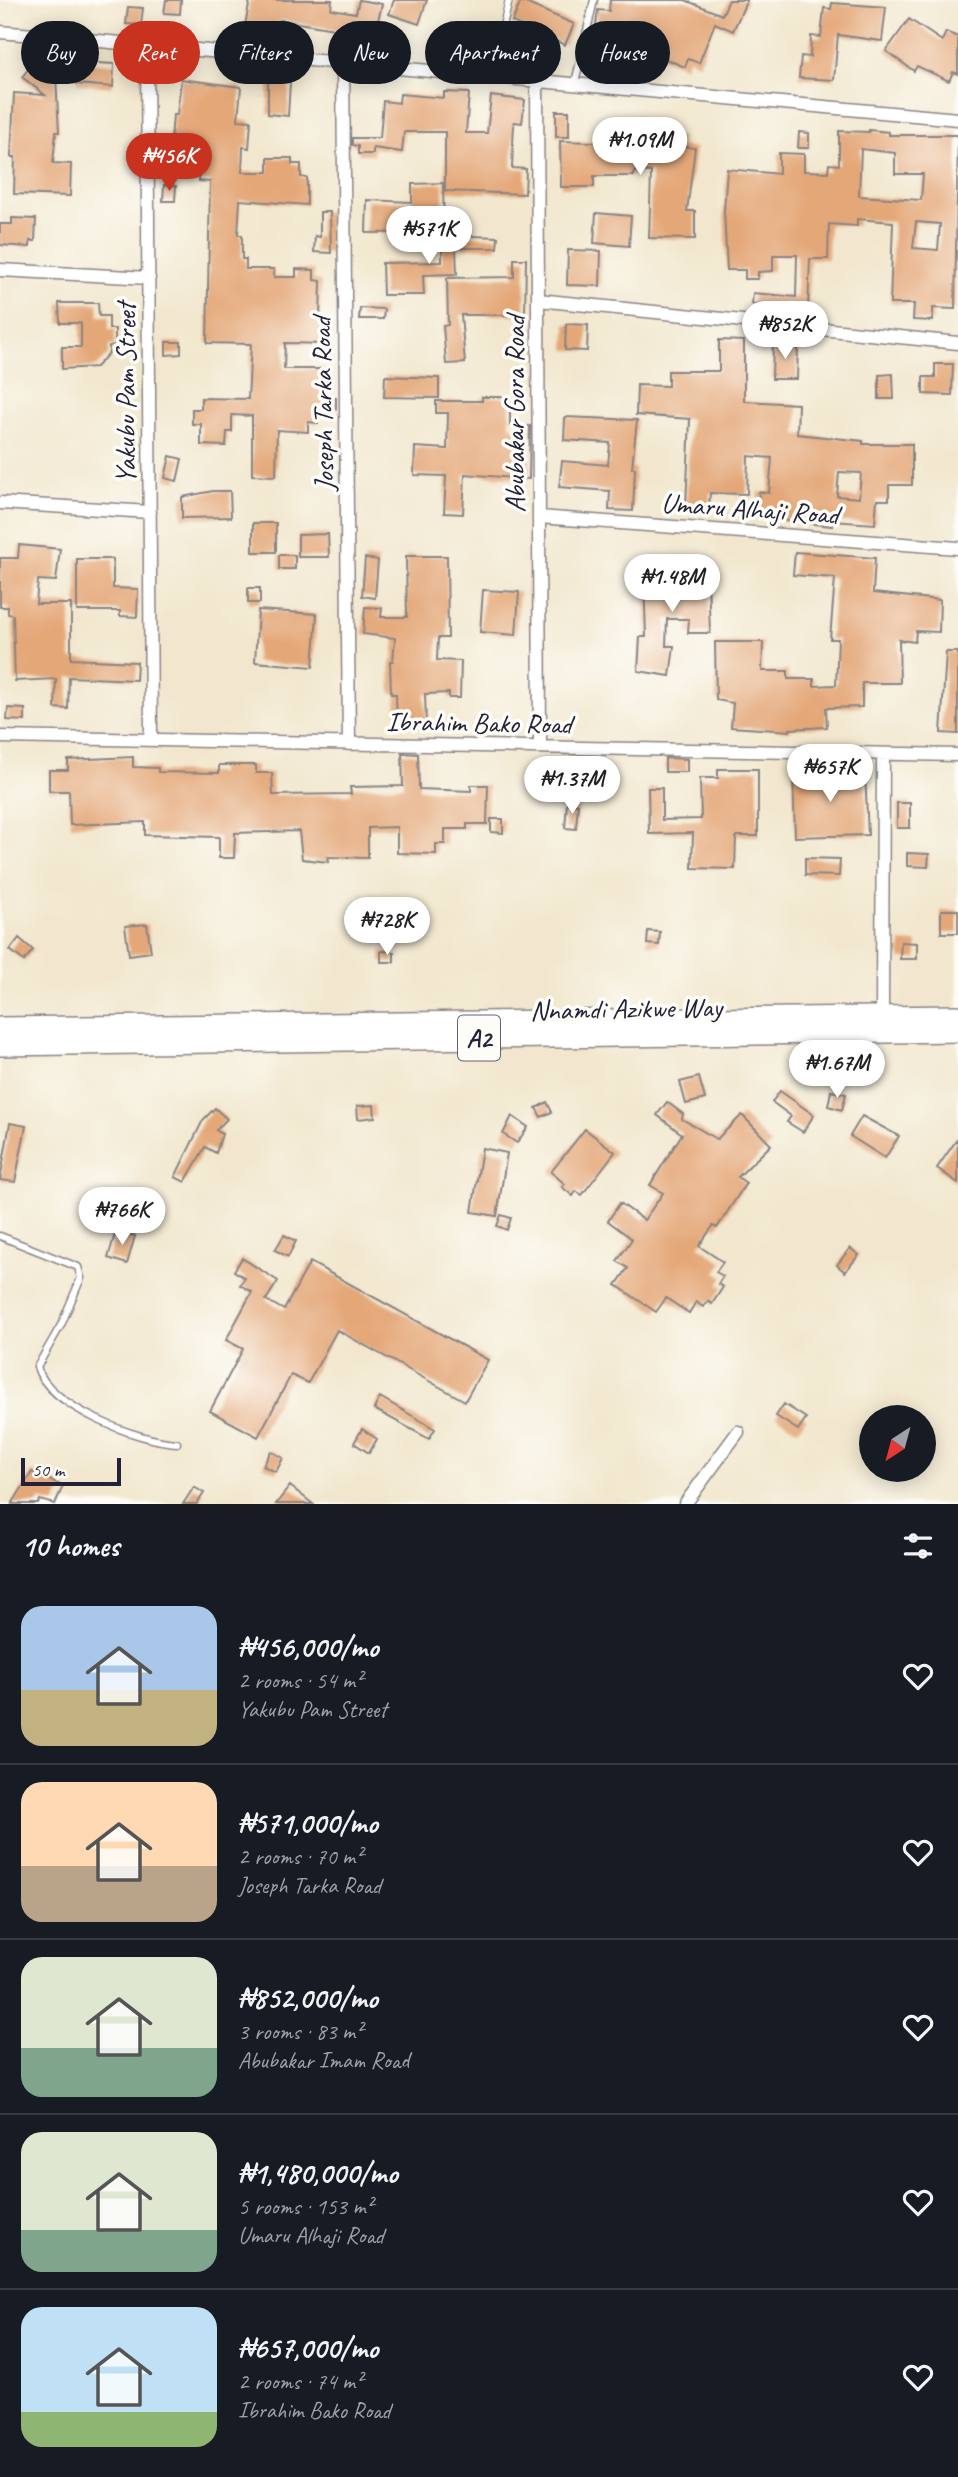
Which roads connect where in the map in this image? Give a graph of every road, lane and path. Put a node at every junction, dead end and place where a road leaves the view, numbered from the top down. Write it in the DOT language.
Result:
graph roads {
  1 [pos="509,0"];
  2 [pos="594,0"];
  3 [pos="504,21"];
  4 [pos="589,21"];
  5 [pos="0,32"];
  6 [pos="113,43"];
  7 [pos="200,51"];
  8 [pos="328,62"];
  9 [pos="561,82"];
  10 [pos="575,83"];
  11 [pos="147,84"];
  12 [pos="343,84"];
  13 [pos="537,84"];
  14 [pos="586,84"];
  15 [pos="957,117"];
  16 [pos="0,270"];
  17 [pos="149,278"];
  18 [pos="538,300"];
  19 [pos="958,343"];
  20 [pos="0,503"];
  21 [pos="150,512"];
  22 [pos="539,517"];
  23 [pos="958,548"];
  24 [pos="0,737"];
  25 [pos="151,740"];
  26 [pos="349,744"];
  27 [pos="540,747"];
  28 [pos="883,754"];
  29 [pos="958,755"];
  30 [pos="958,1016"];
  31 [pos="882,1017"];
  32 [pos="0,1028"];
  33 [pos="958,1031"];
  34 [pos="0,1045"];
  35 [pos="0,1236"];
  36 [pos="738,1432"];
  37 [pos="177,1443"];
  38 [pos="685,1504"];
  1 -- 3 [label="lane"];
  2 -- 4 [label="lane"];
  5 -- 6 [label="street"];
  7 -- 8 [label="street"];
  9 -- 10 [label="street"];
  11 -- 17 [label="street, Yakubu Pam Street"];
  12 -- 26 [label="street, Joseph Tarka Road"];
  13 -- 18 [label="street, Abubakar Gora Road"];
  14 -- 15 [label="street"];
  16 -- 17 [label="street"];
  17 -- 21 [label="street, Yakubu Pam Street"];
  18 -- 19 [label="street"];
  18 -- 22 [label="street, Abubakar Gora Road"];
  20 -- 21 [label="street"];
  21 -- 25 [label="street, Yakubu Pam Street"];
  22 -- 23 [label="street, Umaru Alhaji Road"];
  22 -- 27 [label="street, Abubakar Gora Road"];
  24 -- 25 [label="street, Ibrahim Bako Road"];
  25 -- 26 [label="street, Ibrahim Bako Road"];
  26 -- 27 [label="street, Ibrahim Bako Road"];
  27 -- 28 [label="street, Ibrahim Bako Road"];
  28 -- 29 [label="street, Ibrahim Bako Road"];
  28 -- 31 [label="street"];
  30 -- 31 [label="highway, Nnamdi Azikwe Way / A2"];
  31 -- 32 [label="highway, Nnamdi Azikwe Way / A2"];
  33 -- 34 [label="highway, Nnamdi Azikwe Way / A2"];
  35 -- 37 [label="lane"];
  36 -- 38 [label="street"];
}
